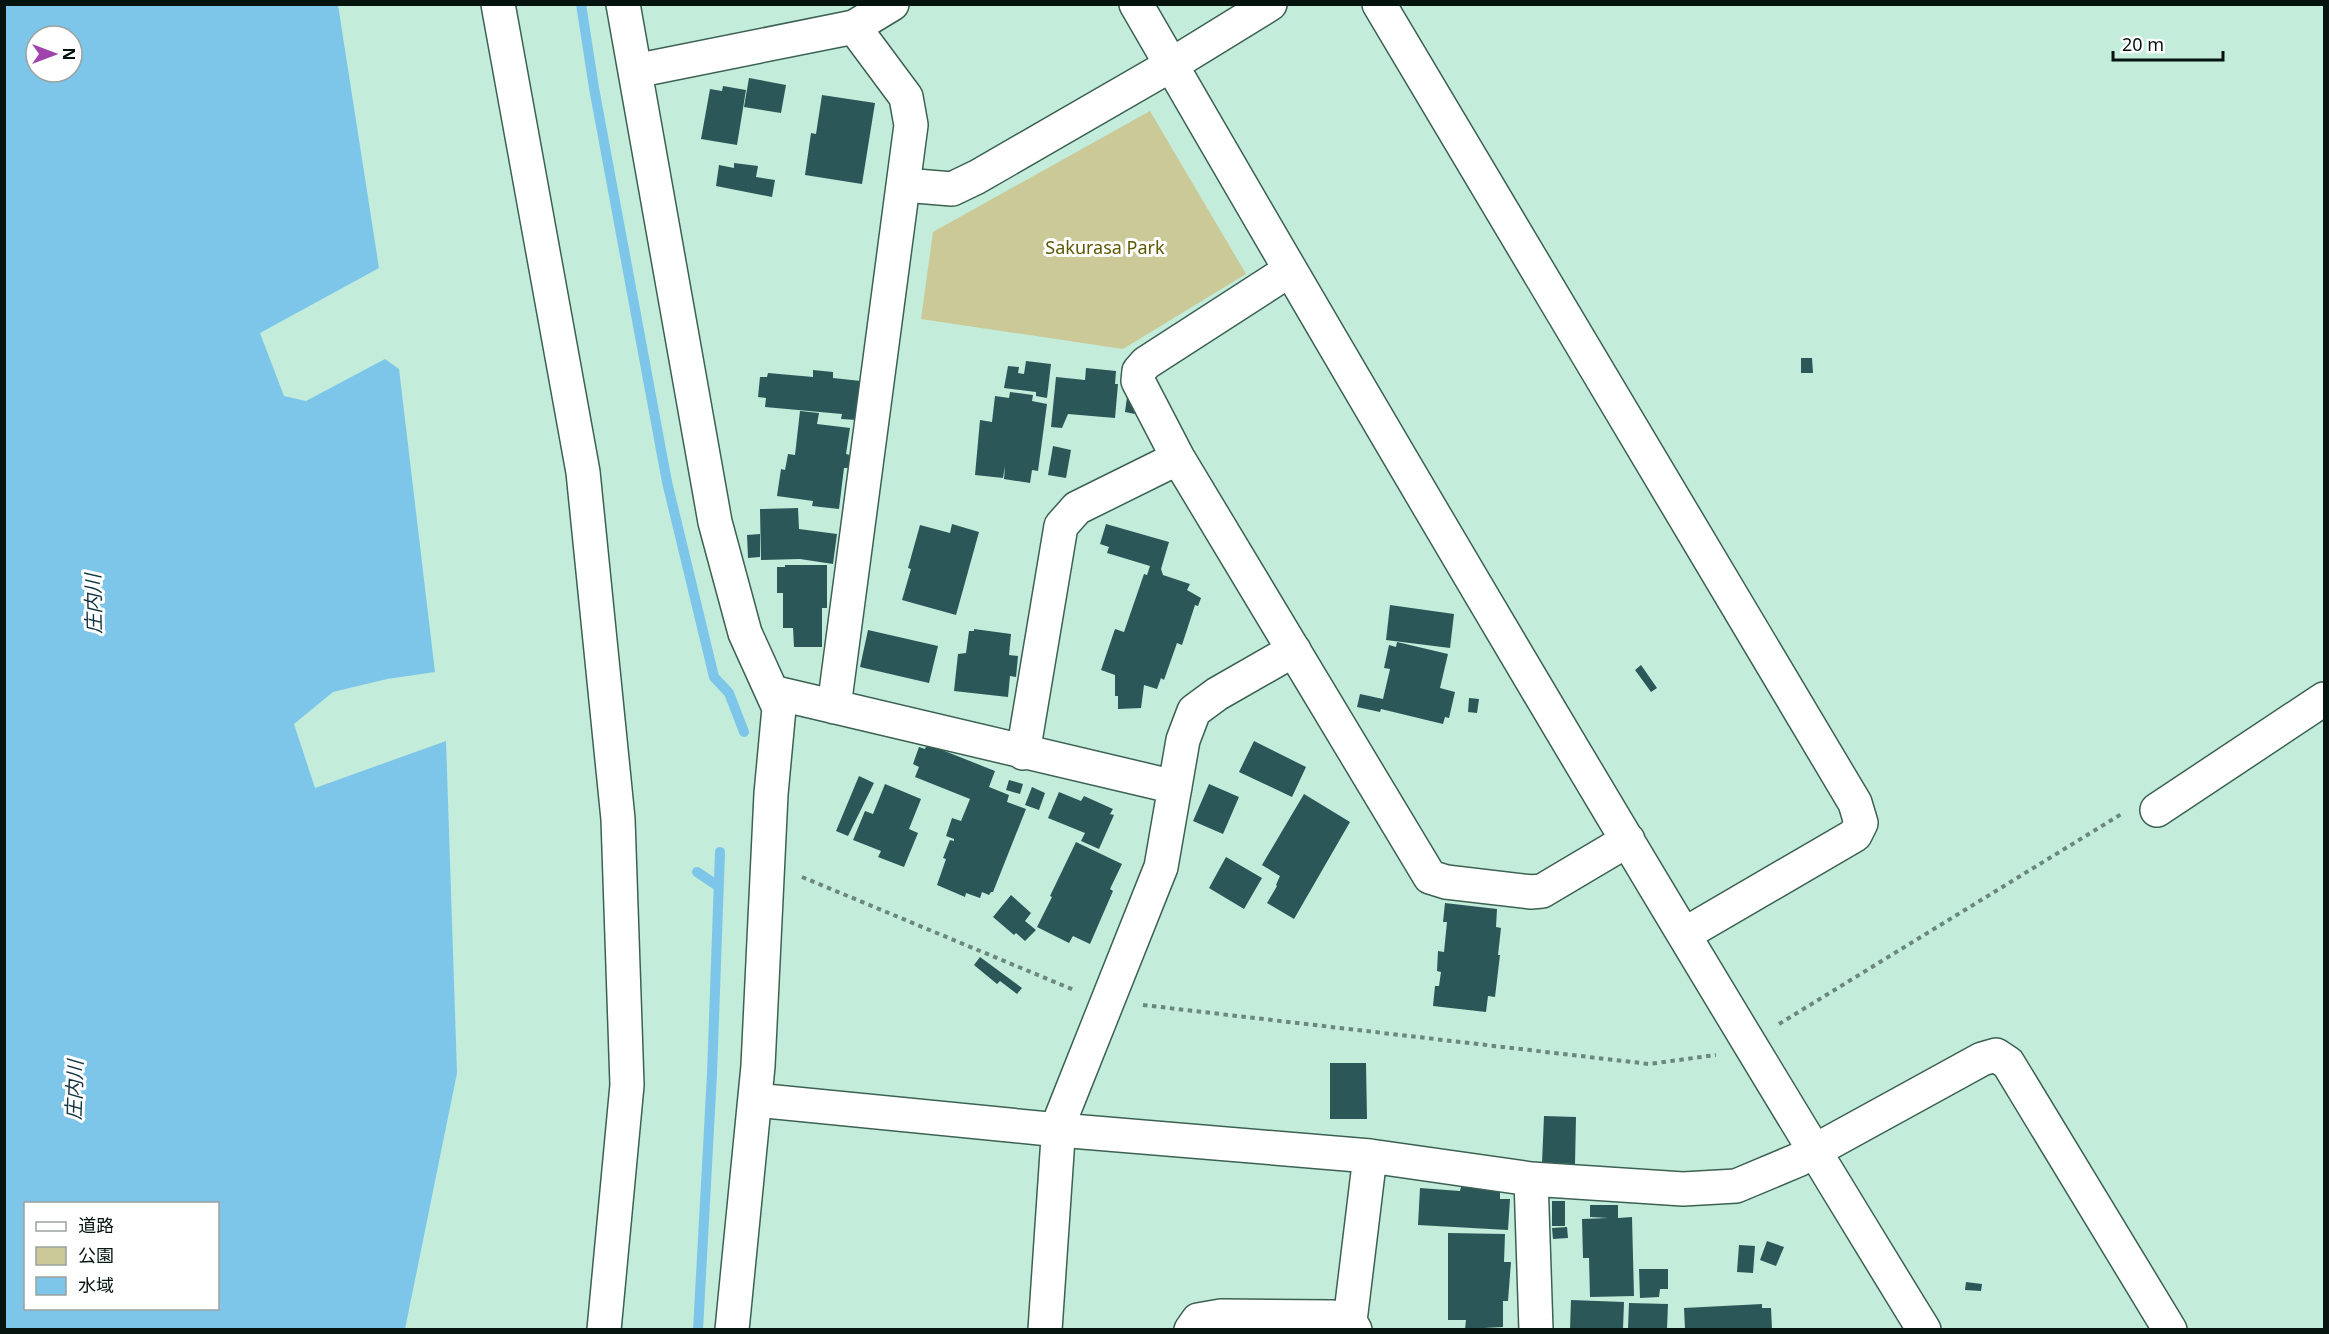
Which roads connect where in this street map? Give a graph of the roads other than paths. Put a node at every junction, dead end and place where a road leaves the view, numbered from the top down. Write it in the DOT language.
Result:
graph roads {
  1 [pos="498,4"];
  2 [pos="623,4"];
  3 [pos="892,4"];
  4 [pos="1136,4"];
  5 [pos="1270,4"];
  6 [pos="1380,4"];
  7 [pos="854,27"];
  8 [pos="1171,65"];
  9 [pos="635,71"];
  10 [pos="904,185"];
  11 [pos="1290,270"];
  12 [pos="1178,458"];
  13 [pos="1294,650"];
  14 [pos="772,692"];
  15 [pos="2325,699"];
  16 [pos="834,707"];
  17 [pos="1023,753"];
  18 [pos="1175,787"];
  19 [pos="2157,810"];
  20 [pos="1628,840"];
  21 [pos="1685,934"];
  22 [pos="755,1100"];
  23 [pos="1059,1130"];
  24 [pos="1814,1151"];
  25 [pos="1370,1156"];
  26 [pos="1531,1179"];
  27 [pos="1223,1323"];
  28 [pos="1353,1325"];
  29 [pos="604,1329"];
  30 [pos="732,1329"];
  31 [pos="1045,1329"];
  32 [pos="1191,1329"];
  33 [pos="1536,1329"];
  34 [pos="1924,1329"];
  35 [pos="2170,1329"];
  1 -- 29 [label="street"];
  2 -- 9 [label="street"];
  3 -- 7 [label="street"];
  4 -- 8 [label="street"];
  5 -- 8 [label="street"];
  6 -- 21 [label="street"];
  7 -- 9 [label="street"];
  7 -- 10 [label="street"];
  8 -- 10 [label="street"];
  8 -- 11 [label="street"];
  9 -- 14 [label="street"];
  10 -- 16 [label="street"];
  11 -- 12 [label="street"];
  11 -- 20 [label="street"];
  12 -- 13 [label="street"];
  12 -- 17 [label="street"];
  13 -- 18 [label="street"];
  13 -- 20 [label="street"];
  14 -- 16 [label="street"];
  14 -- 22 [label="street"];
  15 -- 19 [label="street"];
  16 -- 17 [label="street"];
  17 -- 18 [label="street"];
  18 -- 23 [label="street"];
  20 -- 21 [label="street"];
  21 -- 24 [label="street"];
  22 -- 23 [label="street"];
  22 -- 30 [label="street"];
  23 -- 25 [label="street"];
  23 -- 31 [label="street"];
  24 -- 26 [label="street"];
  24 -- 34 [label="street"];
  24 -- 35 [label="street"];
  25 -- 26 [label="street"];
  25 -- 28 [label="street"];
  26 -- 33 [label="street"];
  27 -- 28 [label="street"];
  27 -- 32 [label="street"];
}
